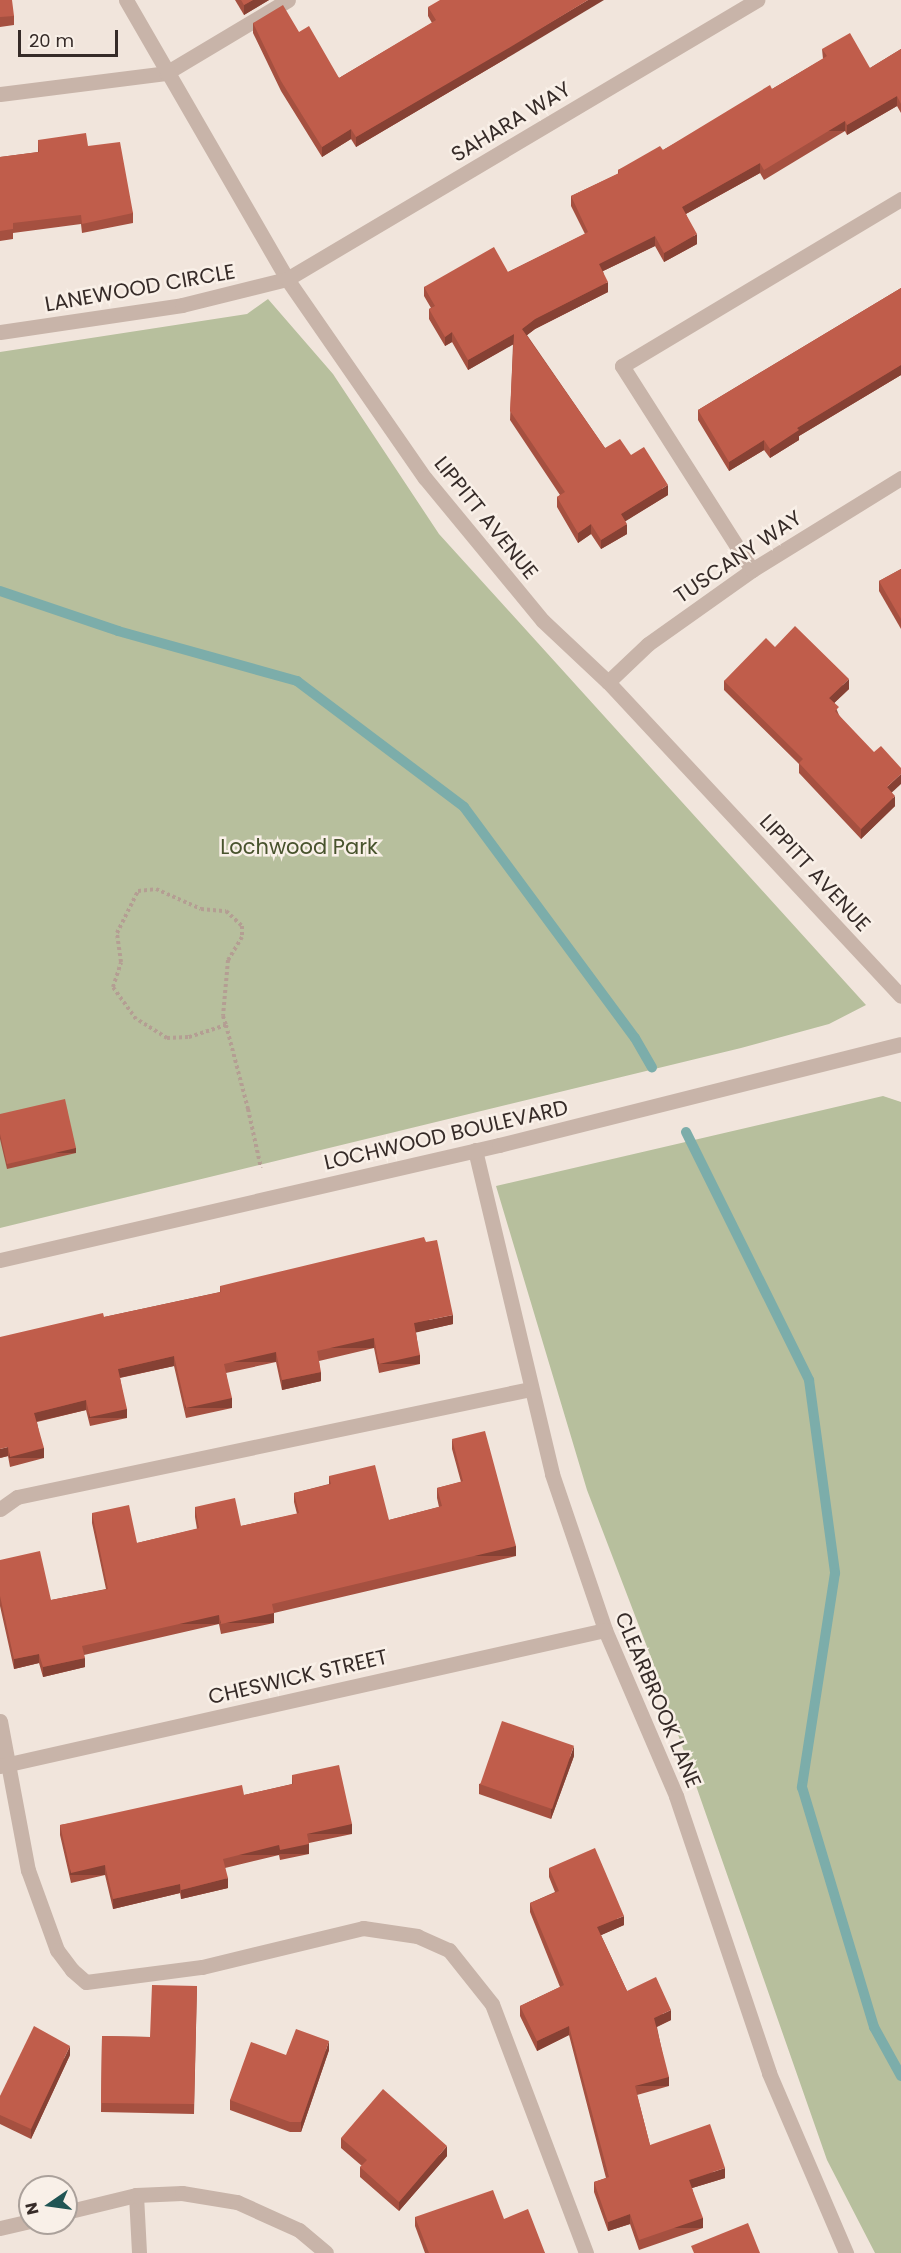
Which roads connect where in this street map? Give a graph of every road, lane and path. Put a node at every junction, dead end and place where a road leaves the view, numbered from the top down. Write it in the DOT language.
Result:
graph roads {
  1 [pos="126,0"];
  2 [pos="288,0"];
  3 [pos="757,0"];
  4 [pos="166,73"];
  5 [pos="0,94"];
  6 [pos="901,199"];
  7 [pos="287,279"];
  8 [pos="0,332"];
  9 [pos="901,478"];
  10 [pos="752,570"];
  11 [pos="608,682"];
  12 [pos="901,996"];
  13 [pos="226,1025"];
  14 [pos="901,1044"];
  15 [pos="475,1150"];
  16 [pos="261,1168"];
  17 [pos="0,1260"];
  18 [pos="530,1389"];
  19 [pos="0,1509"];
  20 [pos="605,1630"];
  21 [pos="0,1721"];
  22 [pos="4,1764"];
  23 [pos="136,2195"];
  24 [pos="78,2209"];
  25 [pos="18,2224"];
  26 [pos="0,2228"];
  27 [pos="139,2253"];
  28 [pos="326,2253"];
  29 [pos="586,2253"];
  30 [pos="846,2253"];
  1 -- 4 [label="street, LIPPITT AVENUE"];
  2 -- 4 [label="street"];
  3 -- 7 [label="street, SAHARA WAY"];
  4 -- 5 [label="street"];
  4 -- 7 [label="street, LIPPITT AVENUE"];
  6 -- 10 [label="street"];
  7 -- 8 [label="street, LANEWOOD CIRCLE"];
  7 -- 11 [label="street, LIPPITT AVENUE"];
  9 -- 10 [label="street, TUSCANY WAY"];
  10 -- 11 [label="street, TUSCANY WAY"];
  11 -- 12 [label="street, LIPPITT AVENUE"];
  13 -- 13 [label="path"];
  13 -- 16 [label="path"];
  14 -- 15 [label="street, LOCHWOOD BOULEVARD"];
  15 -- 17 [label="street, LOCHWOOD BOULEVARD"];
  15 -- 18 [label="street, CLEARBROOK LANE"];
  18 -- 19 [label="street"];
  18 -- 20 [label="street, CLEARBROOK LANE"];
  20 -- 22 [label="street, CHESWICK STREET"];
  20 -- 30 [label="street, CLEARBROOK LANE"];
  21 -- 22 [label="street"];
  22 -- 29 [label="street"];
  23 -- 24 [label="street"];
  23 -- 27 [label="street"];
  23 -- 28 [label="street"];
  25 -- 26 [label="street"];
}
